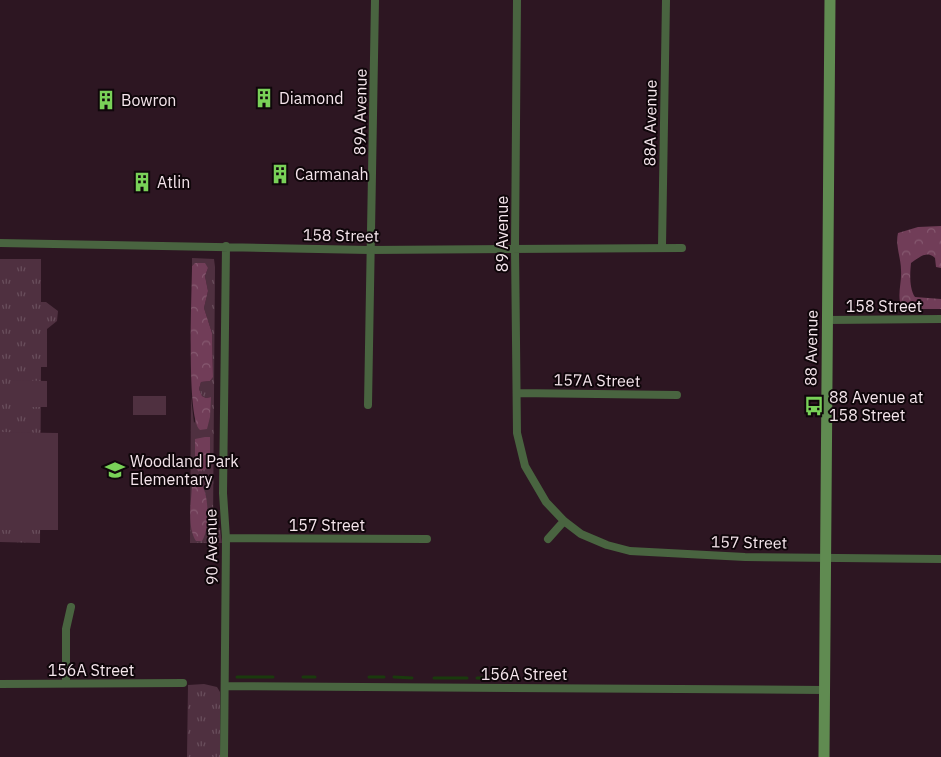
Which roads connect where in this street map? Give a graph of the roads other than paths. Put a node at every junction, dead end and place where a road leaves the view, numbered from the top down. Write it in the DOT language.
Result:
graph roads {
  1 [pos="375,0"];
  2 [pos="517,0"];
  3 [pos="666,0"];
  4 [pos="830,0"];
  5 [pos="0,243"];
  6 [pos="226,246"];
  7 [pos="662,246"];
  8 [pos="515,248"];
  9 [pos="682,248"];
  10 [pos="370,250"];
  11 [pos="941,319"];
  12 [pos="827,320"];
  13 [pos="517,393"];
  14 [pos="677,395"];
  15 [pos="368,405"];
  16 [pos="525,466"];
  17 [pos="564,521"];
  18 [pos="226,538"];
  19 [pos="427,539"];
  20 [pos="548,540"];
  21 [pos="825,558"];
  22 [pos="941,559"];
  23 [pos="71,607"];
  24 [pos="66,683"];
  25 [pos="183,683"];
  26 [pos="0,684"];
  27 [pos="225,686"];
  28 [pos="824,690"];
  29 [pos="224,757"];
  30 [pos="824,757"];
  1 -- 10 [label="street, 89A Avenue"];
  2 -- 8 [label="street, 89 Avenue"];
  3 -- 7 [label="street, 88A Avenue"];
  4 -- 12 [label="main road, 88 Avenue"];
  5 -- 6 [label="street, 158 Street"];
  6 -- 10 [label="street, 158 Street"];
  6 -- 18 [label="street, 90 Avenue"];
  7 -- 8 [label="street, 158 Street"];
  7 -- 9 [label="street, 158 Street"];
  8 -- 10 [label="street, 158 Street"];
  8 -- 13 [label="street, 89 Avenue"];
  10 -- 15 [label="street, 89A Avenue"];
  11 -- 12 [label="street, 158 Street"];
  12 -- 21 [label="main road, 88 Avenue"];
  13 -- 14 [label="street, 157A Street"];
  13 -- 16 [label="street, 89 Avenue"];
  16 -- 17 [label="street, 157 Street"];
  17 -- 20 [label="street"];
  17 -- 21 [label="street, 157 Street"];
  18 -- 19 [label="street, 157 Street"];
  18 -- 27 [label="street, 90 Avenue"];
  21 -- 22 [label="street, 157 Street"];
  21 -- 28 [label="main road, 88 Avenue"];
  23 -- 24 [label="street"];
  24 -- 25 [label="street, 156A Street"];
  24 -- 26 [label="street, 156A Street"];
  27 -- 28 [label="street, 156A Street"];
  27 -- 29 [label="street, 90 Avenue"];
  28 -- 30 [label="main road, 88 Avenue"];
}
